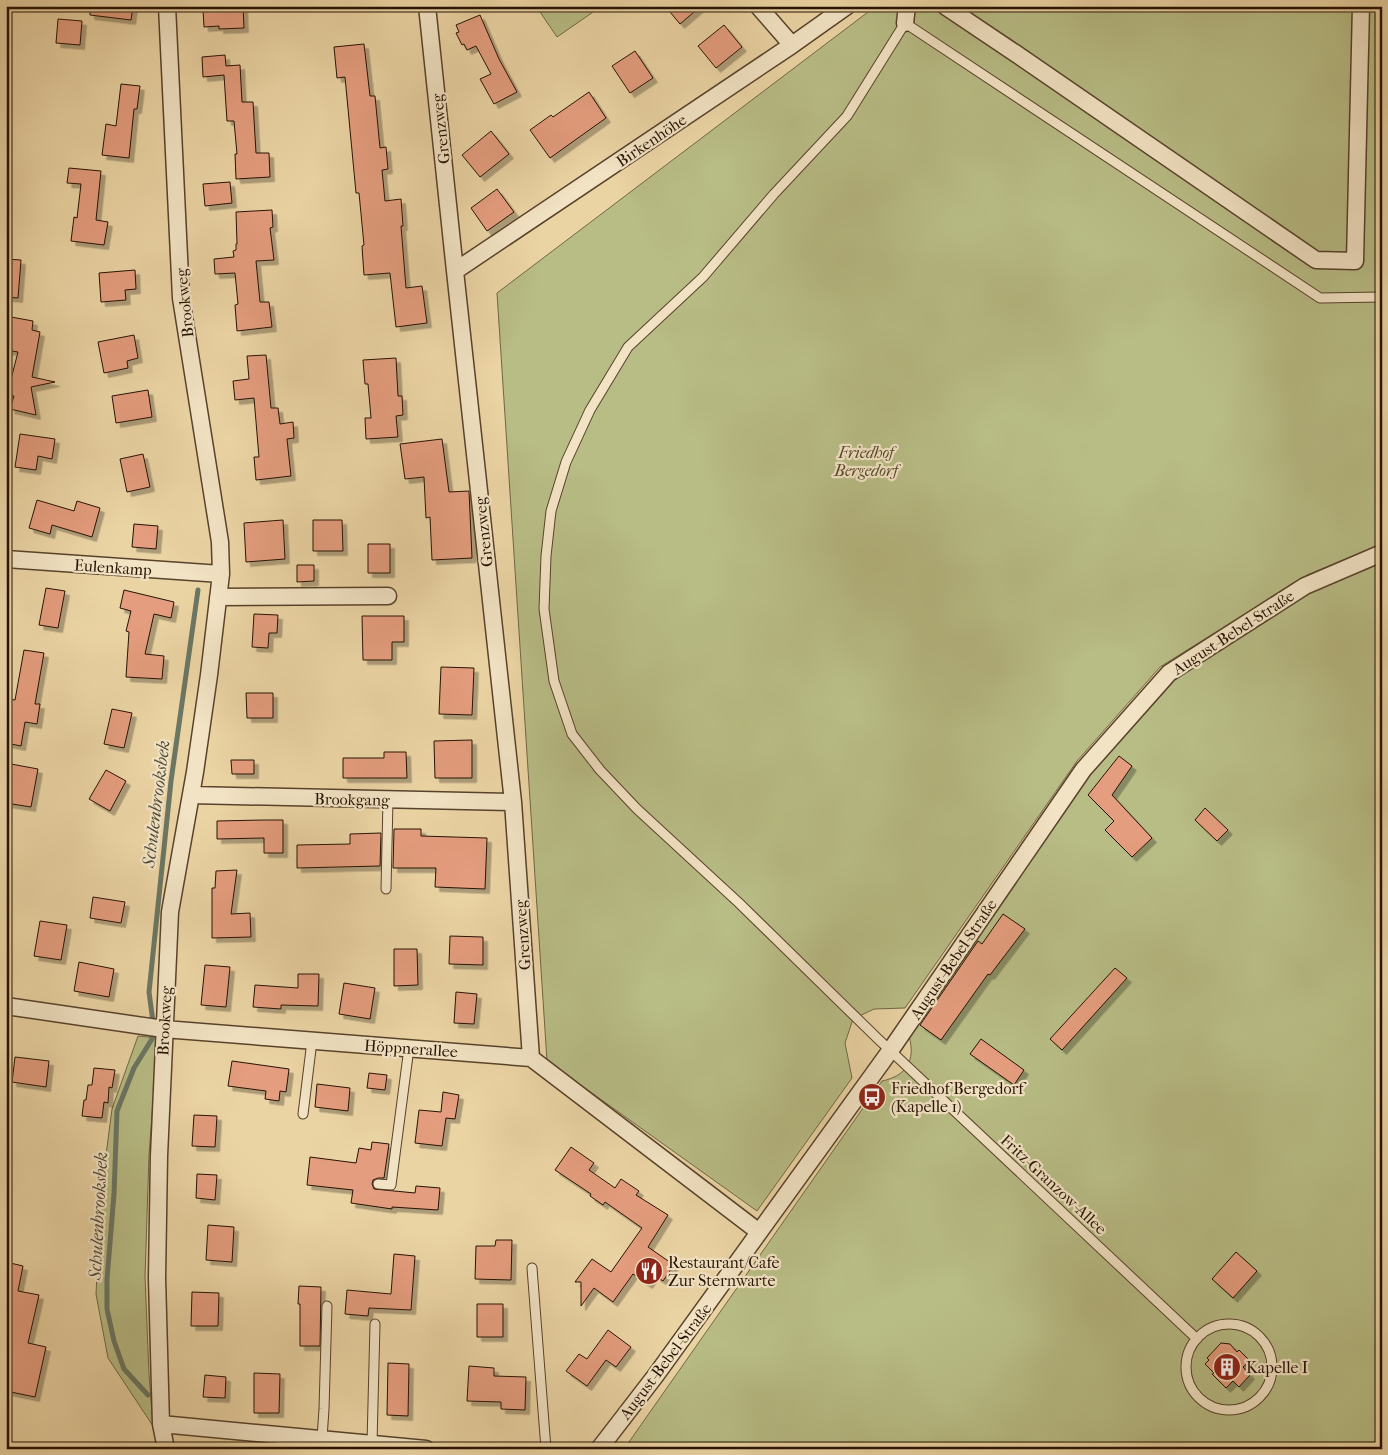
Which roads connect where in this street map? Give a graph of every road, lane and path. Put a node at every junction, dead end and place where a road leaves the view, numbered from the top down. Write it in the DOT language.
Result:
graph roads {
  1 [pos="167,6"];
  2 [pos="427,6"];
  3 [pos="758,6"];
  4 [pos="847,6"];
  5 [pos="907,6"];
  6 [pos="945,6"];
  7 [pos="1361,6"];
  8 [pos="905,23"];
  9 [pos="792,45"];
  10 [pos="455,271"];
  11 [pos="1382,297"];
  12 [pos="1382,553"];
  13 [pos="6,559"];
  14 [pos="220,574"];
  15 [pos="388,596"];
  16 [pos="218,597"];
  17 [pos="191,795"];
  18 [pos="388,800"];
  19 [pos="513,802"];
  20 [pos="386,889"];
  21 [pos="6,1006"];
  22 [pos="164,1029"];
  23 [pos="312,1041"];
  24 [pos="409,1048"];
  25 [pos="890,1051"];
  26 [pos="531,1058"];
  27 [pos="303,1114"];
  28 [pos="378,1184"];
  29 [pos="759,1232"];
  30 [pos="532,1268"];
  31 [pos="327,1306"];
  32 [pos="375,1324"];
  33 [pos="1197,1339"];
  34 [pos="161,1424"];
  35 [pos="322,1438"];
  36 [pos="372,1443"];
  37 [pos="166,1449"];
  38 [pos="426,1449"];
  39 [pos="546,1449"];
  40 [pos="599,1449"];
  1 -- 14 [label="street, Brookweg"];
  2 -- 10 [label="street, Grenzweg"];
  3 -- 9 [label="street"];
  4 -- 9 [label="street, Birkenhöhe"];
  5 -- 8 [label="street"];
  6 -- 7 [label="street"];
  8 -- 11 [label="lane"];
  8 -- 25 [label="lane, Fritz-Granzow-Allee"];
  9 -- 10 [label="street, Birkenhöhe"];
  10 -- 19 [label="street, Grenzweg"];
  12 -- 25 [label="street, August-Bebel-Straße"];
  13 -- 14 [label="street, Eulenkamp"];
  14 -- 16 [label="street, Brookweg"];
  15 -- 16 [label="street"];
  16 -- 17 [label="street, Brookweg"];
  17 -- 18 [label="street, Brookgang"];
  17 -- 22 [label="street, Brookweg"];
  18 -- 19 [label="street, Brookgang"];
  18 -- 20 [label="lane"];
  19 -- 26 [label="street, Grenzweg"];
  21 -- 22 [label="street, Höppnerallee"];
  22 -- 23 [label="street, Höppnerallee"];
  22 -- 34 [label="street, Brookweg"];
  23 -- 24 [label="street, Höppnerallee"];
  23 -- 27 [label="lane"];
  24 -- 26 [label="street, Höppnerallee"];
  24 -- 28 [label="lane"];
  25 -- 29 [label="street, August-Bebel-Straße"];
  25 -- 33 [label="lane, Fritz-Granzow-Allee"];
  26 -- 29 [label="street"];
  29 -- 40 [label="street, August-Bebel-Straße"];
  30 -- 39 [label="lane"];
  31 -- 35 [label="lane"];
  32 -- 36 [label="lane"];
  33 -- 33 [label="lane"];
  34 -- 35 [label="street"];
  34 -- 37 [label="street, Brookweg"];
  35 -- 36 [label="street"];
  36 -- 38 [label="street"];
}
